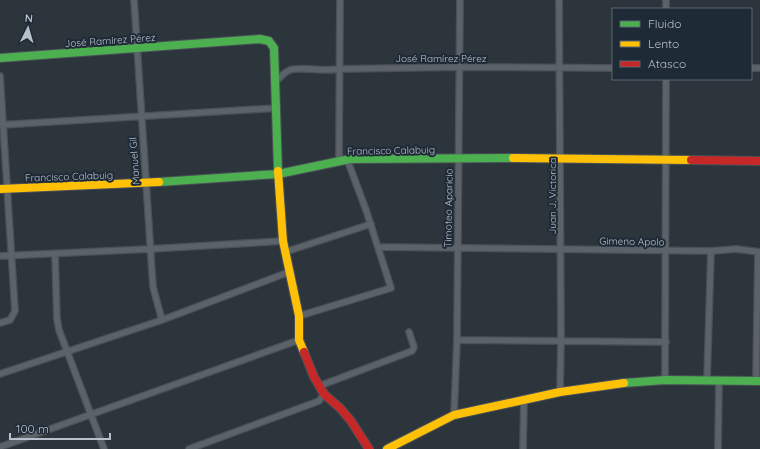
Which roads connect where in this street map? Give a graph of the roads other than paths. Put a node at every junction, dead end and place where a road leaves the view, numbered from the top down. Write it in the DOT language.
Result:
graph roads {
  1 [pos="134,0"];
  2 [pos="340,0"];
  3 [pos="460,0"];
  4 [pos="559,0"];
  5 [pos="136,48"];
  6 [pos="0,58"];
  7 [pos="460,67"];
  8 [pos="560,68"];
  9 [pos="612,68"];
  10 [pos="339,69"];
  11 [pos="0,76"];
  12 [pos="666,80"];
  13 [pos="275,82"];
  14 [pos="276,108"];
  15 [pos="140,116"];
  16 [pos="2,124"];
  17 [pos="560,158"];
  18 [pos="458,159"];
  19 [pos="666,159"];
  20 [pos="343,160"];
  21 [pos="760,161"];
  22 [pos="278,174"];
  23 [pos="145,183"];
  24 [pos="4,188"];
  25 [pos="371,224"];
  26 [pos="283,241"];
  27 [pos="378,247"];
  28 [pos="457,248"];
  29 [pos="561,249"];
  30 [pos="150,250"];
  31 [pos="667,250"];
  32 [pos="711,251"];
  33 [pos="285,252"];
  34 [pos="759,252"];
  35 [pos="55,254"];
  36 [pos="0,256"];
  37 [pos="12,256"];
  38 [pos="289,272"];
  39 [pos="299,316"];
  40 [pos="162,320"];
  41 [pos="0,322"];
  42 [pos="409,332"];
  43 [pos="300,340"];
  44 [pos="456,340"];
  45 [pos="561,340"];
  46 [pos="666,342"];
  47 [pos="68,352"];
  48 [pos="0,374"];
  49 [pos="665,380"];
  50 [pos="707,380"];
  51 [pos="719,380"];
  52 [pos="758,381"];
  53 [pos="319,386"];
  54 [pos="560,392"];
  55 [pos="324,394"];
  56 [pos="524,399"];
  57 [pos="90,413"];
  58 [pos="454,415"];
  59 [pos="0,447"];
  60 [pos="104,449"];
  61 [pos="189,449"];
  62 [pos="369,449"];
  63 [pos="387,449"];
  64 [pos="523,449"];
  65 [pos="718,449"];
  1 -- 5 [label="street, Manuel Gil"];
  2 -- 10 [label="street"];
  3 -- 7 [label="street, Timoteo Aparicio"];
  4 -- 8 [label="street, Juan J. Victorica"];
  5 -- 6 [label="street, José Ramírez Pérez"];
  5 -- 13 [label="street, José Ramírez Pérez"];
  5 -- 15 [label="street, Manuel Gil"];
  7 -- 8 [label="street, José Ramírez Pérez"];
  7 -- 10 [label="street, José Ramírez Pérez"];
  7 -- 18 [label="street, Timoteo Aparicio"];
  8 -- 9 [label="street, José Ramírez Pérez"];
  8 -- 17 [label="street, Juan J. Victorica"];
  10 -- 13 [label="street, José Ramírez Pérez"];
  10 -- 20 [label="street"];
  11 -- 16 [label="street"];
  12 -- 19 [label="street"];
  13 -- 14 [label="street"];
  14 -- 15 [label="street"];
  14 -- 22 [label="street"];
  15 -- 16 [label="street"];
  15 -- 23 [label="street, Manuel Gil"];
  16 -- 24 [label="street"];
  17 -- 18 [label="street, Francisco Calabuig"];
  17 -- 19 [label="street, Francisco Calabuig"];
  17 -- 29 [label="street, Juan J. Victorica"];
  18 -- 20 [label="street, Francisco Calabuig"];
  18 -- 28 [label="street, Timoteo Aparicio"];
  19 -- 21 [label="street, Francisco Calabuig"];
  19 -- 31 [label="street"];
  20 -- 22 [label="street, Francisco Calabuig"];
  20 -- 25 [label="street"];
  22 -- 23 [label="street, Francisco Calabuig"];
  22 -- 26 [label="street"];
  23 -- 24 [label="street, Francisco Calabuig"];
  23 -- 30 [label="street, Manuel Gil"];
  24 -- 37 [label="street"];
  25 -- 27 [label="street"];
  25 -- 33 [label="street"];
  26 -- 30 [label="street"];
  26 -- 33 [label="street"];
  27 -- 28 [label="street, Gimeno Apolo"];
  27 -- 39 [label="street"];
  28 -- 29 [label="street, Gimeno Apolo"];
  28 -- 44 [label="street, Timoteo Aparicio"];
  29 -- 31 [label="street, Gimeno Apolo"];
  29 -- 45 [label="street, Juan J. Victorica"];
  30 -- 35 [label="street"];
  30 -- 40 [label="street, Manuel Gil"];
  31 -- 32 [label="street, Gimeno Apolo"];
  31 -- 46 [label="street"];
  32 -- 34 [label="street, Gimeno Apolo"];
  32 -- 50 [label="street"];
  33 -- 38 [label="street"];
  34 -- 52 [label="street, Gimeno Apolo"];
  35 -- 37 [label="street"];
  35 -- 47 [label="street"];
  36 -- 37 [label="street"];
  37 -- 41 [label="street"];
  38 -- 39 [label="street"];
  38 -- 40 [label="street"];
  39 -- 43 [label="street"];
  40 -- 47 [label="street"];
  42 -- 53 [label="street"];
  43 -- 53 [label="street"];
  43 -- 57 [label="street"];
  44 -- 45 [label="street"];
  44 -- 58 [label="street, Timoteo Aparicio"];
  45 -- 46 [label="street"];
  45 -- 54 [label="street, Juan J. Victorica"];
  46 -- 49 [label="street"];
  47 -- 48 [label="street"];
  47 -- 57 [label="street"];
  49 -- 50 [label="street"];
  49 -- 54 [label="street"];
  50 -- 51 [label="street"];
  51 -- 52 [label="street"];
  51 -- 65 [label="street"];
  53 -- 55 [label="street"];
  54 -- 56 [label="street"];
  55 -- 61 [label="street"];
  55 -- 62 [label="street"];
  56 -- 58 [label="street"];
  56 -- 64 [label="street"];
  57 -- 59 [label="street"];
  57 -- 60 [label="street"];
  58 -- 63 [label="street"];
}
